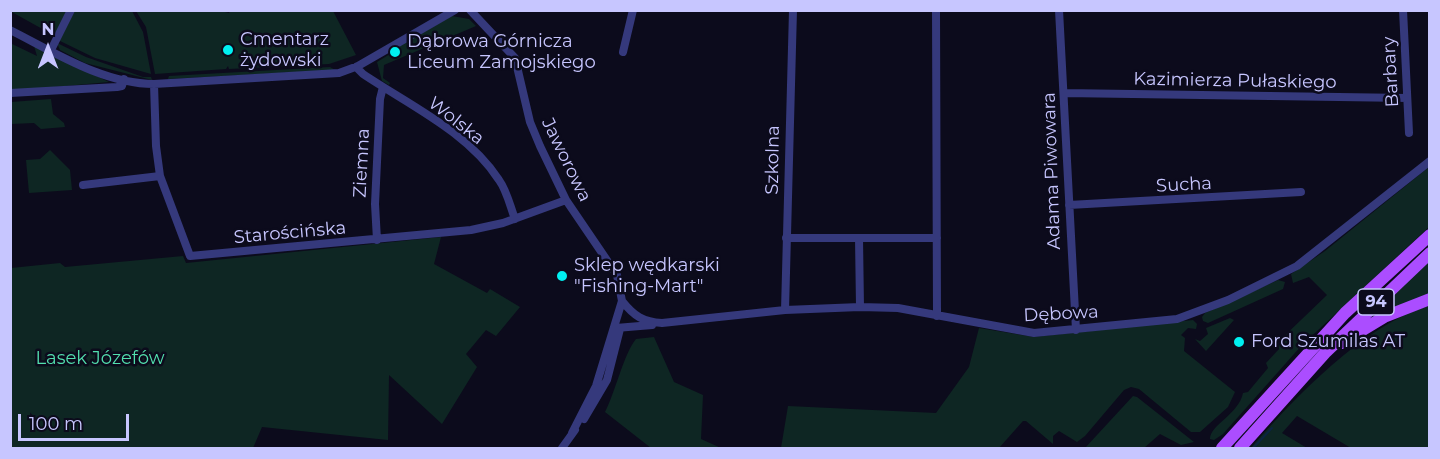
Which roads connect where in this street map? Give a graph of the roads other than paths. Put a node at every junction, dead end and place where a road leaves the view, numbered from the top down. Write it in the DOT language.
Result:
graph roads {
  1 [pos="71,10"];
  2 [pos="454,10"];
  3 [pos="470,10"];
  4 [pos="633,10"];
  5 [pos="793,10"];
  6 [pos="936,10"];
  7 [pos="1059,10"];
  8 [pos="1403,10"];
  9 [pos="10,30"];
  10 [pos="51,50"];
  11 [pos="623,52"];
  12 [pos="356,67"];
  13 [pos="124,79"];
  14 [pos="154,84"];
  15 [pos="383,87"];
  16 [pos="10,93"];
  17 [pos="1064,93"];
  18 [pos="1407,98"];
  19 [pos="1409,133"];
  20 [pos="1430,161"];
  21 [pos="160,176"];
  22 [pos="83,185"];
  23 [pos="1301,192"];
  24 [pos="566,200"];
  25 [pos="1069,205"];
  26 [pos="515,219"];
  27 [pos="1430,235"];
  28 [pos="786,238"];
  29 [pos="858,238"];
  30 [pos="937,238"];
  31 [pos="377,240"];
  32 [pos="1430,253"];
  33 [pos="1430,298"];
  34 [pos="622,301"];
  35 [pos="860,307"];
  36 [pos="785,310"];
  37 [pos="937,316"];
  38 [pos="662,323"];
  39 [pos="617,328"];
  40 [pos="1076,330"];
  41 [pos="1324,353"];
  42 [pos="561,448"];
  43 [pos="1222,448"];
  44 [pos="1240,448"];
  1 -- 10 [label="street"];
  2 -- 12 [label="street"];
  3 -- 24 [label="street, Jaworowa"];
  4 -- 11 [label="street"];
  5 -- 28 [label="street, Szkolna"];
  6 -- 30 [label="street"];
  7 -- 17 [label="street, Adama Piwowara"];
  8 -- 18 [label="street, Barbary"];
  9 -- 10 [label="street"];
  10 -- 13 [label="street"];
  12 -- 14 [label="street"];
  12 -- 15 [label="street, Wolska"];
  13 -- 14 [label="street"];
  13 -- 16 [label="street"];
  14 -- 21 [label="street, Starościńska"];
  15 -- 26 [label="street, Wolska"];
  15 -- 31 [label="street, Ziemna"];
  17 -- 18 [label="street, Kazimierza Pułaskiego"];
  17 -- 25 [label="street, Adama Piwowara"];
  18 -- 19 [label="street, Barbary"];
  20 -- 40 [label="street, Dębowa"];
  21 -- 22 [label="street"];
  21 -- 31 [label="street, Starościńska"];
  23 -- 25 [label="street, Sucha"];
  24 -- 26 [label="street, Starościńska"];
  24 -- 34 [label="street, Jaworowa"];
  25 -- 40 [label="street, Adama Piwowara"];
  26 -- 31 [label="street, Starościńska"];
  27 -- 43 [label="main road, 94"];
  28 -- 29 [label="street"];
  28 -- 36 [label="street, Szkolna"];
  29 -- 30 [label="street"];
  29 -- 35 [label="street"];
  30 -- 37 [label="street"];
  32 -- 41 [label="main road, 94"];
  33 -- 41 [label="main road"];
  34 -- 38 [label="street, Dębowa"];
  34 -- 39 [label="street"];
  35 -- 36 [label="street, Dębowa"];
  35 -- 37 [label="street, Dębowa"];
  36 -- 38 [label="street, Dębowa"];
  37 -- 40 [label="street, Dębowa"];
  38 -- 39 [label="street"];
  39 -- 42 [label="street"];
  41 -- 44 [label="main road, 94"];
}
